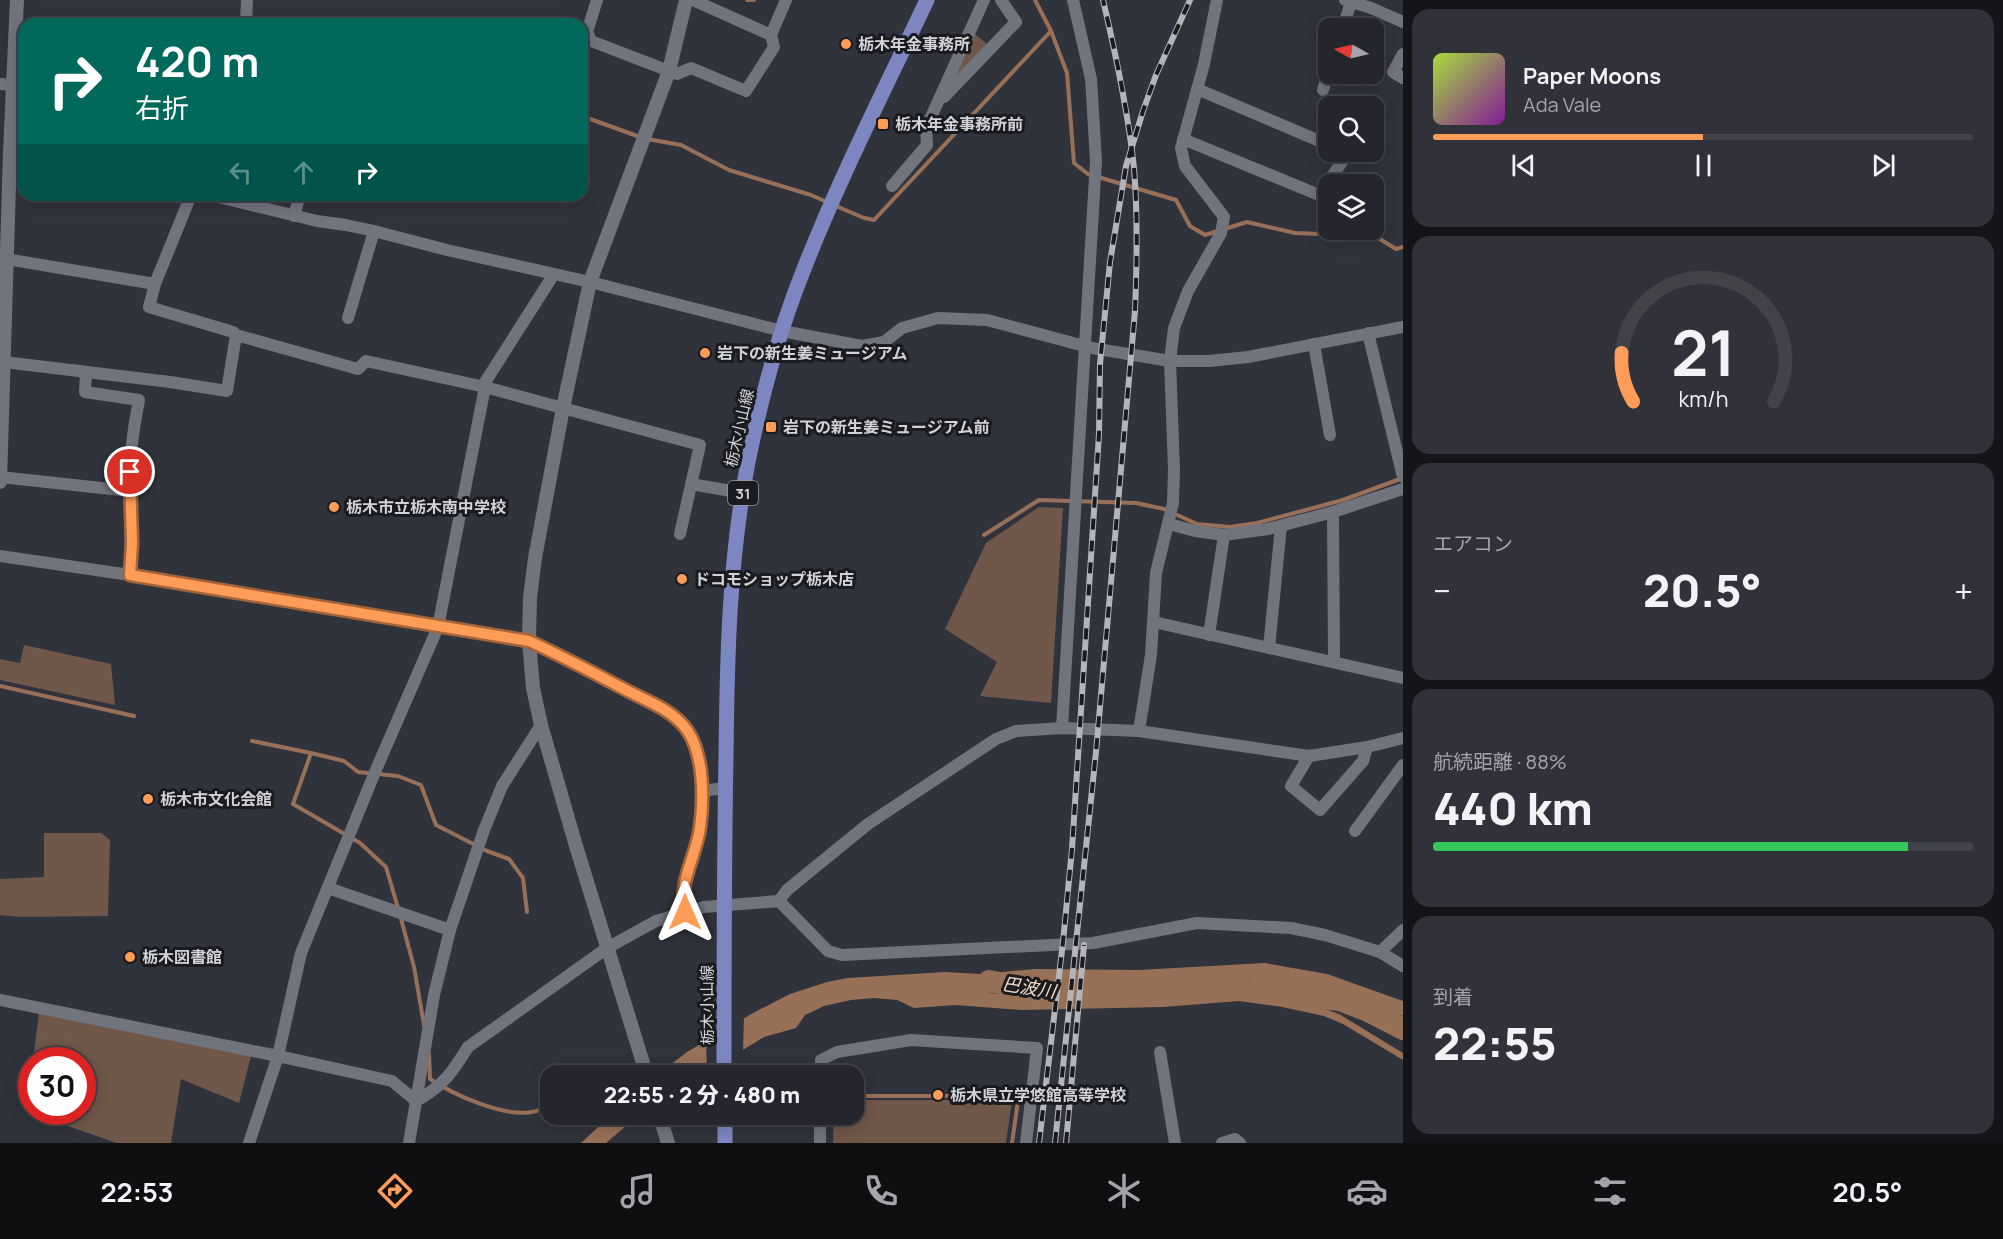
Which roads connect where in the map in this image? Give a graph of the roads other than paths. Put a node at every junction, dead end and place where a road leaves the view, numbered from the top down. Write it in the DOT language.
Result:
graph roads {
  1 [pos="17,0"];
  2 [pos="248,0"];
  3 [pos="597,0"];
  4 [pos="686,0"];
  5 [pos="693,0"];
  6 [pos="786,0"];
  7 [pos="927,0"];
  8 [pos="984,0"];
  9 [pos="1001,0"];
  10 [pos="1073,0"];
  11 [pos="1216,0"];
  12 [pos="1348,1"];
  13 [pos="246,18"];
  14 [pos="1344,18"];
  15 [pos="1403,22"];
  16 [pos="588,26"];
  17 [pos="771,35"];
  18 [pos="588,36"];
  19 [pos="1403,54"];
  20 [pos="669,71"];
  21 [pos="1403,78"];
  22 [pos="1325,84"];
  23 [pos="7,85"];
  24 [pos="1197,89"];
  25 [pos="1323,90"];
  26 [pos="938,103"];
  27 [pos="1183,139"];
  28 [pos="1318,140"];
  29 [pos="17,154"];
  30 [pos="1342,162"];
  31 [pos="892,186"];
  32 [pos="189,201"];
  33 [pos="236,201"];
  34 [pos="298,201"];
  35 [pos="294,216"];
  36 [pos="374,231"];
  37 [pos="4,259"];
  38 [pos="554,274"];
  39 [pos="590,282"];
  40 [pos="155,284"];
  41 [pos="348,318"];
  42 [pos="1403,327"];
  43 [pos="782,331"];
  44 [pos="1368,333"];
  45 [pos="236,335"];
  46 [pos="1314,344"];
  47 [pos="1085,346"];
  48 [pos="1170,361"];
  49 [pos="4,362"];
  50 [pos="86,373"];
  51 [pos="484,387"];
  52 [pos="562,408"];
  53 [pos="1330,435"];
  54 [pos="0,477"];
  55 [pos="1403,477"];
  56 [pos="0,482"];
  57 [pos="691,484"];
  58 [pos="1403,489"];
  59 [pos="129,491"];
  60 [pos="743,493"];
  61 [pos="1333,512"];
  62 [pos="1169,524"];
  63 [pos="1281,526"];
  64 [pos="680,534"];
  65 [pos="1224,535"];
  66 [pos="0,556"];
  67 [pos="130,575"];
  68 [pos="1154,622"];
  69 [pos="438,627"];
  70 [pos="1209,635"];
  71 [pos="529,641"];
  72 [pos="1269,648"];
  73 [pos="1334,661"];
  74 [pos="1403,678"];
  75 [pos="541,725"];
  76 [pos="1062,728"];
  77 [pos="1139,731"];
  78 [pos="1403,738"];
  79 [pos="1368,747"];
  80 [pos="1309,756"];
  81 [pos="1403,765"];
  82 [pos="725,788"];
  83 [pos="701,791"];
  84 [pos="1355,831"];
  85 [pos="328,888"];
  86 [pos="779,901"];
  87 [pos="725,904"];
  88 [pos="685,912"];
  89 [pos="450,930"];
  90 [pos="1403,930"];
  91 [pos="607,948"];
  92 [pos="1380,952"];
  93 [pos="1403,966"];
  94 [pos="0,1000"];
  95 [pos="1160,1052"];
  96 [pos="278,1056"];
  97 [pos="643,1065"];
  98 [pos="724,1065"];
  99 [pos="821,1065"];
  100 [pos="416,1101"];
  101 [pos="662,1125"];
  102 [pos="724,1125"];
  103 [pos="820,1125"];
  104 [pos="249,1143"];
  105 [pos="408,1143"];
  106 [pos="668,1143"];
  107 [pos="725,1143"];
  108 [pos="820,1143"];
  109 [pos="1026,1143"];
  110 [pos="1175,1143"];
  111 [pos="1222,1143"];
  112 [pos="1240,1143"];
  1 -- 23 [label="street"];
  2 -- 13 [label="street"];
  3 -- 16 [label="street"];
  4 -- 20 [label="street"];
  5 -- 17 [label="street"];
  6 -- 17 [label="street"];
  7 -- 43 [label="main road, 栃木小山線 / 31"];
  8 -- 26 [label="street"];
  9 -- 26 [label="street"];
  10 -- 47 [label="street"];
  11 -- 24 [label="street"];
  12 -- 14 [label="street"];
  12 -- 15 [label="street"];
  17 -- 20 [label="street"];
  18 -- 20 [label="street"];
  19 -- 21 [label="street"];
  20 -- 39 [label="street"];
  22 -- 25 [label="street"];
  23 -- 29 [label="street"];
  24 -- 27 [label="street"];
  24 -- 28 [label="street"];
  26 -- 31 [label="street"];
  27 -- 30 [label="street"];
  27 -- 48 [label="street"];
  29 -- 37 [label="street"];
  32 -- 40 [label="street"];
  33 -- 35 [label="street"];
  34 -- 35 [label="street"];
  35 -- 36 [label="street"];
  36 -- 38 [label="street"];
  36 -- 41 [label="street"];
  37 -- 40 [label="street"];
  37 -- 49 [label="street"];
  38 -- 39 [label="street"];
  38 -- 51 [label="street"];
  39 -- 43 [label="street"];
  39 -- 52 [label="street"];
  40 -- 45 [label="street"];
  42 -- 44 [label="street"];
  43 -- 47 [label="street"];
  43 -- 60 [label="main road, 栃木小山線 / 31"];
  44 -- 46 [label="street"];
  44 -- 55 [label="street"];
  45 -- 50 [label="street"];
  45 -- 51 [label="street"];
  46 -- 48 [label="street"];
  46 -- 53 [label="street"];
  47 -- 48 [label="street"];
  47 -- 76 [label="street"];
  48 -- 62 [label="street"];
  49 -- 50 [label="street"];
  49 -- 54 [label="street"];
  50 -- 59 [label="street"];
  51 -- 52 [label="street"];
  51 -- 69 [label="street"];
  52 -- 57 [label="street"];
  52 -- 71 [label="street"];
  54 -- 56 [label="street"];
  54 -- 59 [label="street"];
  57 -- 60 [label="street"];
  57 -- 64 [label="street"];
  58 -- 61 [label="street"];
  59 -- 67 [label="street"];
  60 -- 82 [label="main road, 栃木小山線 / 31"];
  61 -- 63 [label="street"];
  61 -- 73 [label="street"];
  62 -- 65 [label="street"];
  62 -- 68 [label="street"];
  63 -- 65 [label="street"];
  63 -- 72 [label="street"];
  65 -- 70 [label="street"];
  66 -- 67 [label="street"];
  67 -- 69 [label="street"];
  68 -- 70 [label="street"];
  68 -- 77 [label="street"];
  69 -- 71 [label="street"];
  69 -- 85 [label="street"];
  70 -- 72 [label="street"];
  71 -- 75 [label="street"];
  71 -- 83 [label="street"];
  72 -- 73 [label="street"];
  73 -- 74 [label="street"];
  75 -- 89 [label="street"];
  75 -- 91 [label="street"];
  76 -- 77 [label="street"];
  76 -- 86 [label="street"];
  77 -- 80 [label="street"];
  78 -- 79 [label="street"];
  79 -- 80 [label="street"];
  79 -- 80 [label="street"];
  81 -- 84 [label="street"];
  82 -- 83 [label="street"];
  82 -- 87 [label="main road, 栃木小山線 / 31"];
  83 -- 88 [label="street"];
  85 -- 89 [label="street"];
  85 -- 96 [label="street"];
  86 -- 87 [label="street"];
  86 -- 92 [label="street"];
  87 -- 88 [label="street"];
  87 -- 98 [label="main road, 栃木小山線 / 31"];
  88 -- 91 [label="street"];
  89 -- 100 [label="street"];
  90 -- 92 [label="street"];
  91 -- 97 [label="street"];
  91 -- 100 [label="street"];
  92 -- 93 [label="street"];
  94 -- 96 [label="street"];
  95 -- 110 [label="street"];
  96 -- 100 [label="street"];
  96 -- 104 [label="street"];
  99 -- 109 [label="street"];
  100 -- 105 [label="street"];
  101 -- 106 [label="street"];
  102 -- 107 [label="main road"];
  103 -- 108 [label="street"];
  111 -- 112 [label="street"];
}
